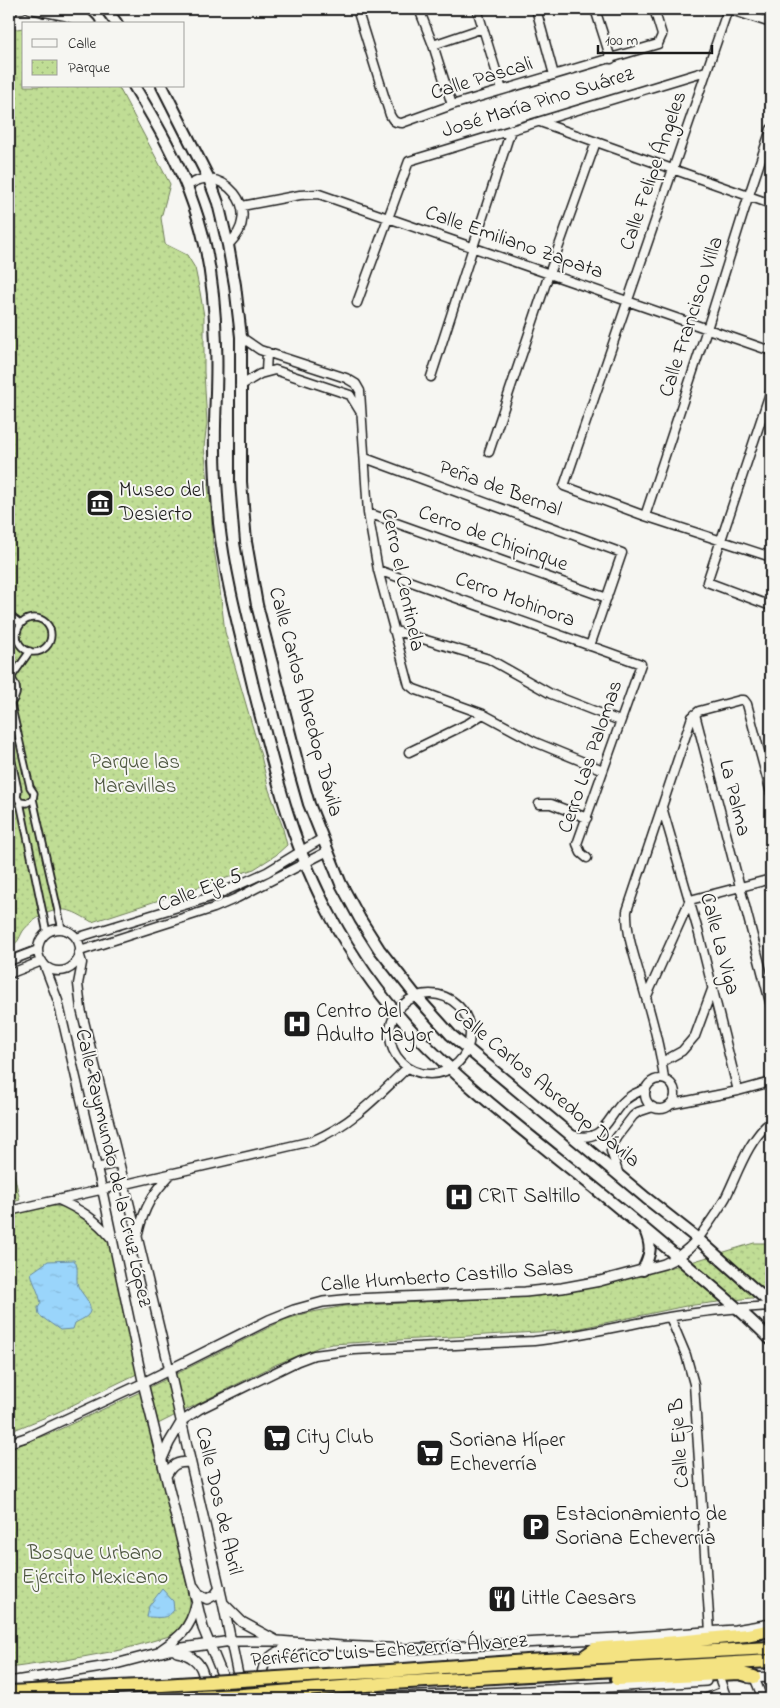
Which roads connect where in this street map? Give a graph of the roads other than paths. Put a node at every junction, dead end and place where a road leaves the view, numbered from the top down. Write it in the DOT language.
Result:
graph roads {
  1 [pos="22,9"];
  2 [pos="30,9"];
  3 [pos="75,9"];
  4 [pos="106,9"];
  5 [pos="357,9"];
  6 [pos="419,9"];
  7 [pos="477,9"];
  8 [pos="536,9"];
  9 [pos="595,9"];
  10 [pos="654,9"];
  11 [pos="728,9"];
  12 [pos="9,10"];
  13 [pos="45,10"];
  14 [pos="81,22"];
  15 [pos="88,22"];
  16 [pos="116,22"];
  17 [pos="771,23"];
  18 [pos="483,28"];
  19 [pos="433,46"];
  20 [pos="611,59"];
  21 [pos="706,70"];
  22 [pos="554,75"];
  23 [pos="135,88"];
  24 [pos="163,88"];
  25 [pos="502,90"];
  26 [pos="452,105"];
  27 [pos="539,122"];
  28 [pos="511,130"];
  29 [pos="771,130"];
  30 [pos="596,142"];
  31 [pos="672,168"];
  32 [pos="209,179"];
  33 [pos="187,186"];
  34 [pos="749,195"];
  35 [pos="771,204"];
  36 [pos="242,206"];
  37 [pos="388,218"];
  38 [pos="228,245"];
  39 [pos="473,247"];
  40 [pos="549,274"];
  41 [pos="628,301"];
  42 [pos="357,303"];
  43 [pos="707,329"];
  44 [pos="241,337"];
  45 [pos="771,351"];
  46 [pos="267,352"];
  47 [pos="308,365"];
  48 [pos="266,372"];
  49 [pos="431,377"];
  50 [pos="305,379"];
  51 [pos="240,386"];
  52 [pos="771,390"];
  53 [pos="362,414"];
  54 [pos="489,452"];
  55 [pos="365,458"];
  56 [pos="368,513"];
  57 [pos="645,516"];
  58 [pos="720,541"];
  59 [pos="771,558"];
  60 [pos="378,570"];
  61 [pos="607,598"];
  62 [pos="771,606"];
  63 [pos="9,614"];
  64 [pos="21,624"];
  65 [pos="394,630"];
  66 [pos="590,646"];
  67 [pos="30,651"];
  68 [pos="641,664"];
  69 [pos="10,677"];
  70 [pos="10,704"];
  71 [pos="483,714"];
  72 [pos="695,714"];
  73 [pos="620,721"];
  74 [pos="9,748"];
  75 [pos="408,752"];
  76 [pos="603,770"];
  77 [pos="30,787"];
  78 [pos="18,790"];
  79 [pos="771,793"];
  80 [pos="33,799"];
  81 [pos="20,802"];
  82 [pos="539,804"];
  83 [pos="662,807"];
  84 [pos="587,818"];
  85 [pos="323,838"];
  86 [pos="328,851"];
  87 [pos="300,852"];
  88 [pos="587,858"];
  89 [pos="305,863"];
  90 [pos="771,879"];
  91 [pos="739,888"];
  92 [pos="690,900"];
  93 [pos="62,929"];
  94 [pos="47,932"];
  95 [pos="76,938"];
  96 [pos="38,950"];
  97 [pos="80,952"];
  98 [pos="9,961"];
  99 [pos="43,962"];
  100 [pos="9,974"];
  101 [pos="713,987"];
  102 [pos="416,996"];
  103 [pos="646,998"];
  104 [pos="771,1006"];
  105 [pos="396,1012"];
  106 [pos="468,1050"];
  107 [pos="662,1062"];
  108 [pos="407,1068"];
  109 [pos="451,1069"];
  110 [pos="664,1079"];
  111 [pos="771,1082"];
  112 [pos="645,1089"];
  113 [pos="738,1091"];
  114 [pos="672,1104"];
  115 [pos="653,1107"];
  116 [pos="771,1121"];
  117 [pos="604,1128"];
  118 [pos="570,1135"];
  119 [pos="616,1138"];
  120 [pos="119,1163"];
  121 [pos="96,1168"];
  122 [pos="172,1173"];
  123 [pos="619,1174"];
  124 [pos="123,1184"];
  125 [pos="102,1189"];
  126 [pos="56,1199"];
  127 [pos="9,1211"];
  128 [pos="643,1226"];
  129 [pos="138,1236"];
  130 [pos="112,1239"];
  131 [pos="698,1239"];
  132 [pos="678,1257"];
  133 [pos="644,1270"];
  134 [pos="771,1305"];
  135 [pos="738,1308"];
  136 [pos="670,1317"];
  137 [pos="771,1340"];
  138 [pos="169,1368"];
  139 [pos="143,1383"];
  140 [pos="182,1421"];
  141 [pos="9,1443"];
  142 [pos="162,1459"];
  143 [pos="190,1462"];
  144 [pos="166,1476"];
  145 [pos="194,1587"];
  146 [pos="220,1588"];
  147 [pos="196,1602"];
  148 [pos="223,1603"];
  149 [pos="771,1624"];
  150 [pos="771,1630"];
  151 [pos="710,1632"];
  152 [pos="231,1641"];
  153 [pos="278,1642"];
  154 [pos="303,1643"];
  155 [pos="209,1645"];
  156 [pos="771,1648"];
  157 [pos="169,1650"];
  158 [pos="157,1653"];
  159 [pos="583,1658"];
  160 [pos="771,1661"];
  161 [pos="544,1674"];
  162 [pos="391,1677"];
  163 [pos="771,1677"];
  164 [pos="754,1678"];
  165 [pos="720,1680"];
  166 [pos="9,1682"];
  167 [pos="724,1691"];
  168 [pos="9,1692"];
  169 [pos="516,1696"];
  170 [pos="443,1697"];
  171 [pos="153,1699"];
  172 [pos="190,1699"];
  173 [pos="232,1699"];
  174 [pos="243,1699"];
  175 [pos="287,1699"];
  176 [pos="361,1699"];
  177 [pos="704,1699"];
  178 [pos="727,1699"];
  179 [pos="763,1699"];
  1 -- 12 [label="street"];
  2 -- 13 [label="street"];
  3 -- 15 [label="main road"];
  4 -- 16 [label="main road"];
  5 -- 26 [label="street, Calle Pascali"];
  6 -- 19 [label="street"];
  7 -- 18 [label="street"];
  8 -- 22 [label="street"];
  9 -- 20 [label="street"];
  10 -- 20 [label="street, Calle Pascali"];
  11 -- 17 [label="street"];
  11 -- 21 [label="street, Calle Felipe Ángeles"];
  13 -- 14 [label="street"];
  18 -- 19 [label="street"];
  18 -- 25 [label="street"];
  19 -- 26 [label="street"];
  20 -- 22 [label="street, Calle Pascali"];
  21 -- 27 [label="street, José María Pino Suárez"];
  21 -- 31 [label="street, Calle Felipe Ángeles"];
  22 -- 25 [label="street, Calle Pascali"];
  23 -- 33 [label="main road, Calle Carlos Abredop Dávila"];
  24 -- 32 [label="main road, Calle Carlos Abredop Dávila"];
  25 -- 26 [label="street, Calle Pascali"];
  27 -- 28 [label="street, José María Pino Suárez"];
  27 -- 30 [label="street"];
  28 -- 37 [label="street, José María Pino Suárez"];
  28 -- 39 [label="street"];
  29 -- 34 [label="street, Calle Francisco Villa"];
  30 -- 31 [label="street"];
  30 -- 40 [label="street"];
  31 -- 34 [label="street"];
  31 -- 41 [label="street, Calle Felipe Ángeles"];
  32 -- 33 [label="street"];
  32 -- 36 [label="street"];
  32 -- 38 [label="main road, Calle Carlos Abredop Dávila"];
  33 -- 87 [label="main road, Calle Carlos Abredop Dávila"];
  34 -- 35 [label="street"];
  34 -- 43 [label="street, Calle Francisco Villa"];
  36 -- 37 [label="street, Calle Emiliano Zapata"];
  36 -- 38 [label="street"];
  37 -- 39 [label="street, Calle Emiliano Zapata"];
  37 -- 42 [label="street"];
  38 -- 44 [label="main road, Calle Carlos Abredop Dávila"];
  39 -- 40 [label="street, Calle Emiliano Zapata"];
  39 -- 49 [label="street"];
  40 -- 41 [label="street, Calle Emiliano Zapata"];
  40 -- 54 [label="street"];
  41 -- 43 [label="street, Calle Emiliano Zapata"];
  41 -- 57 [label="street, Calle Felipe Ángeles"];
  43 -- 45 [label="street, Calle Emiliano Zapata"];
  43 -- 57 [label="street, Calle Francisco Villa"];
  44 -- 46 [label="street"];
  44 -- 51 [label="main road, Calle Carlos Abredop Dávila"];
  46 -- 47 [label="street"];
  46 -- 48 [label="street"];
  47 -- 50 [label="street"];
  47 -- 53 [label="street, Cerro el Centinela"];
  48 -- 50 [label="street"];
  48 -- 51 [label="street"];
  50 -- 53 [label="street"];
  51 -- 85 [label="main road, Calle Carlos Abredop Dávila"];
  52 -- 58 [label="street"];
  53 -- 55 [label="street, Cerro el Centinela"];
  55 -- 56 [label="street, Cerro el Centinela"];
  55 -- 61 [label="street, Peña de Bernal"];
  56 -- 60 [label="street, Cerro el Centinela"];
  56 -- 61 [label="street, Cerro de Chipinque"];
  57 -- 58 [label="street"];
  58 -- 59 [label="street"];
  58 -- 62 [label="street"];
  60 -- 65 [label="street, Cerro el Centinela"];
  60 -- 66 [label="street, Cerro Mohinora"];
  61 -- 66 [label="street"];
  63 -- 64 [label="street"];
  64 -- 67 [label="street"];
  64 -- 67 [label="street"];
  65 -- 71 [label="street, Cerro el Centinela"];
  65 -- 73 [label="street"];
  66 -- 68 [label="street, Cerro Mohinora"];
  67 -- 69 [label="street"];
  68 -- 73 [label="street, Cerro Las Palomas"];
  69 -- 70 [label="street"];
  70 -- 77 [label="street"];
  71 -- 75 [label="street"];
  71 -- 76 [label="street"];
  72 -- 79 [label="street"];
  72 -- 83 [label="street"];
  72 -- 91 [label="street, La Palma"];
  73 -- 76 [label="street, Cerro Las Palomas"];
  74 -- 78 [label="street"];
  76 -- 84 [label="street, Cerro Las Palomas"];
  77 -- 78 [label="street"];
  77 -- 80 [label="street"];
  78 -- 81 [label="street"];
  80 -- 81 [label="street"];
  80 -- 93 [label="street"];
  81 -- 94 [label="street"];
  82 -- 84 [label="street"];
  83 -- 92 [label="street, Calle La Viga"];
  83 -- 103 [label="street"];
  84 -- 88 [label="street, Cerro Las Palomas"];
  85 -- 86 [label="main road, Calle Carlos Abredop Dávila"];
  85 -- 87 [label="street, Calle Eje 5"];
  86 -- 89 [label="street, Calle Eje 5"];
  86 -- 102 [label="main road, Calle Carlos Abredop Dávila"];
  87 -- 89 [label="main road, Calle Carlos Abredop Dávila"];
  87 -- 95 [label="street, Calle Eje 5"];
  89 -- 97 [label="street, Calle Eje 5"];
  89 -- 105 [label="main road, Calle Carlos Abredop Dávila"];
  90 -- 91 [label="street"];
  91 -- 92 [label="street"];
  91 -- 104 [label="street, La Palma"];
  92 -- 101 [label="street, Calle La Viga"];
  92 -- 103 [label="street"];
  93 -- 94 [label="street"];
  93 -- 95 [label="street"];
  94 -- 96 [label="street"];
  95 -- 97 [label="street"];
  96 -- 98 [label="street"];
  96 -- 99 [label="street"];
  97 -- 99 [label="street"];
  97 -- 120 [label="street, Calle Raymundo de la Cruz López"];
  99 -- 100 [label="street"];
  99 -- 121 [label="street, Calle Raymundo de la Cruz López"];
  101 -- 107 [label="street"];
  101 -- 113 [label="street, Calle La Viga"];
  102 -- 105 [label="street"];
  102 -- 106 [label="main road, Calle Carlos Abredop Dávila"];
  102 -- 106 [label="street"];
  103 -- 107 [label="street"];
  105 -- 108 [label="street"];
  105 -- 109 [label="main road, Calle Carlos Abredop Dávila"];
  106 -- 109 [label="street"];
  106 -- 118 [label="main road, Calle Carlos Abredop Dávila"];
  107 -- 110 [label="street"];
  108 -- 109 [label="street"];
  108 -- 122 [label="street"];
  109 -- 128 [label="main road, Calle Carlos Abredop Dávila"];
  110 -- 112 [label="street"];
  110 -- 114 [label="street"];
  111 -- 113 [label="street"];
  112 -- 115 [label="street"];
  112 -- 117 [label="street"];
  113 -- 114 [label="street"];
  114 -- 115 [label="street"];
  115 -- 119 [label="street"];
  116 -- 131 [label="street"];
  117 -- 118 [label="street"];
  117 -- 119 [label="street"];
  118 -- 123 [label="main road, Calle Carlos Abredop Dávila"];
  119 -- 123 [label="street"];
  120 -- 121 [label="street"];
  120 -- 124 [label="street, Calle Raymundo de la Cruz López"];
  121 -- 125 [label="street, Calle Raymundo de la Cruz López"];
  122 -- 124 [label="street"];
  122 -- 129 [label="street"];
  123 -- 131 [label="main road, Calle Carlos Abredop Dávila"];
  124 -- 125 [label="street"];
  124 -- 129 [label="street, Calle Raymundo de la Cruz López"];
  125 -- 126 [label="street"];
  125 -- 130 [label="street, Calle Raymundo de la Cruz López"];
  126 -- 127 [label="street"];
  126 -- 130 [label="street"];
  128 -- 132 [label="main road, Calle Carlos Abredop Dávila"];
  128 -- 133 [label="main road"];
  129 -- 138 [label="street, Calle Raymundo de la Cruz López"];
  130 -- 139 [label="street, Calle Raymundo de la Cruz López"];
  131 -- 132 [label="street, Calle Humberto Castillo Salas"];
  131 -- 134 [label="main road, Calle Carlos Abredop Dávila"];
  132 -- 133 [label="street, Calle Humberto Castillo Salas"];
  132 -- 135 [label="main road, Calle Carlos Abredop Dávila"];
  133 -- 138 [label="street, Calle Humberto Castillo Salas"];
  134 -- 135 [label="street"];
  135 -- 136 [label="street"];
  135 -- 137 [label="main road, Calle Carlos Abredop Dávila"];
  136 -- 140 [label="street"];
  136 -- 151 [label="street, Calle Eje B"];
  138 -- 139 [label="street, Calle Humberto Castillo Salas"];
  138 -- 140 [label="street, Calle Dos de Abril"];
  139 -- 141 [label="street, Calle Humberto Castillo Salas"];
  139 -- 142 [label="street, Calle Dos de Abril"];
  140 -- 142 [label="street"];
  140 -- 143 [label="street, Calle Dos de Abril"];
  142 -- 144 [label="street, Calle Dos de Abril"];
  143 -- 144 [label="street"];
  143 -- 146 [label="street, Calle Dos de Abril"];
  144 -- 145 [label="street, Calle Dos de Abril"];
  145 -- 146 [label="street"];
  145 -- 147 [label="street, Calle Dos de Abril"];
  146 -- 148 [label="street, Calle Dos de Abril"];
  147 -- 155 [label="street, Calle Dos de Abril"];
  147 -- 158 [label="street"];
  148 -- 152 [label="street, Calle Dos de Abril"];
  148 -- 153 [label="street"];
  149 -- 151 [label="street, Periférico Luis Echeverría Álvarez"];
  150 -- 159 [label="highway"];
  151 -- 154 [label="street, Periférico Luis Echeverría Álvarez"];
  152 -- 153 [label="street, Periférico Luis Echeverría Álvarez"];
  152 -- 155 [label="street, Periférico Luis Echeverría Álvarez"];
  152 -- 174 [label="street, Calle Dos de Abril"];
  153 -- 154 [label="street, Periférico Luis Echeverría Álvarez"];
  154 -- 175 [label="street"];
  155 -- 157 [label="street, Periférico Luis Echeverría Álvarez"];
  155 -- 173 [label="street, Calle Dos de Abril"];
  156 -- 159 [label="highway, Periférico Luis Echeverría Álvarez"];
  157 -- 158 [label="street, Periférico Luis Echeverría Álvarez"];
  157 -- 172 [label="street"];
  158 -- 166 [label="street, Periférico Luis Echeverría Álvarez"];
  159 -- 162 [label="highway, Periférico Luis Echeverría Álvarez"];
  160 -- 161 [label="highway, Periférico Luis Echeverría Álvarez"];
  161 -- 162 [label="highway, Periférico Luis Echeverría Álvarez"];
  161 -- 164 [label="highway"];
  162 -- 168 [label="highway, Periférico Luis Echeverría Álvarez, bridge"];
  162 -- 171 [label="highway, Periférico Luis Echeverría Álvarez, bridge"];
  163 -- 164 [label="street"];
  164 -- 165 [label="street"];
  164 -- 179 [label="street"];
  165 -- 167 [label="street"];
  165 -- 169 [label="street"];
  167 -- 177 [label="street"];
  167 -- 178 [label="street"];
  169 -- 170 [label="street"];
  170 -- 176 [label="street"];
}
